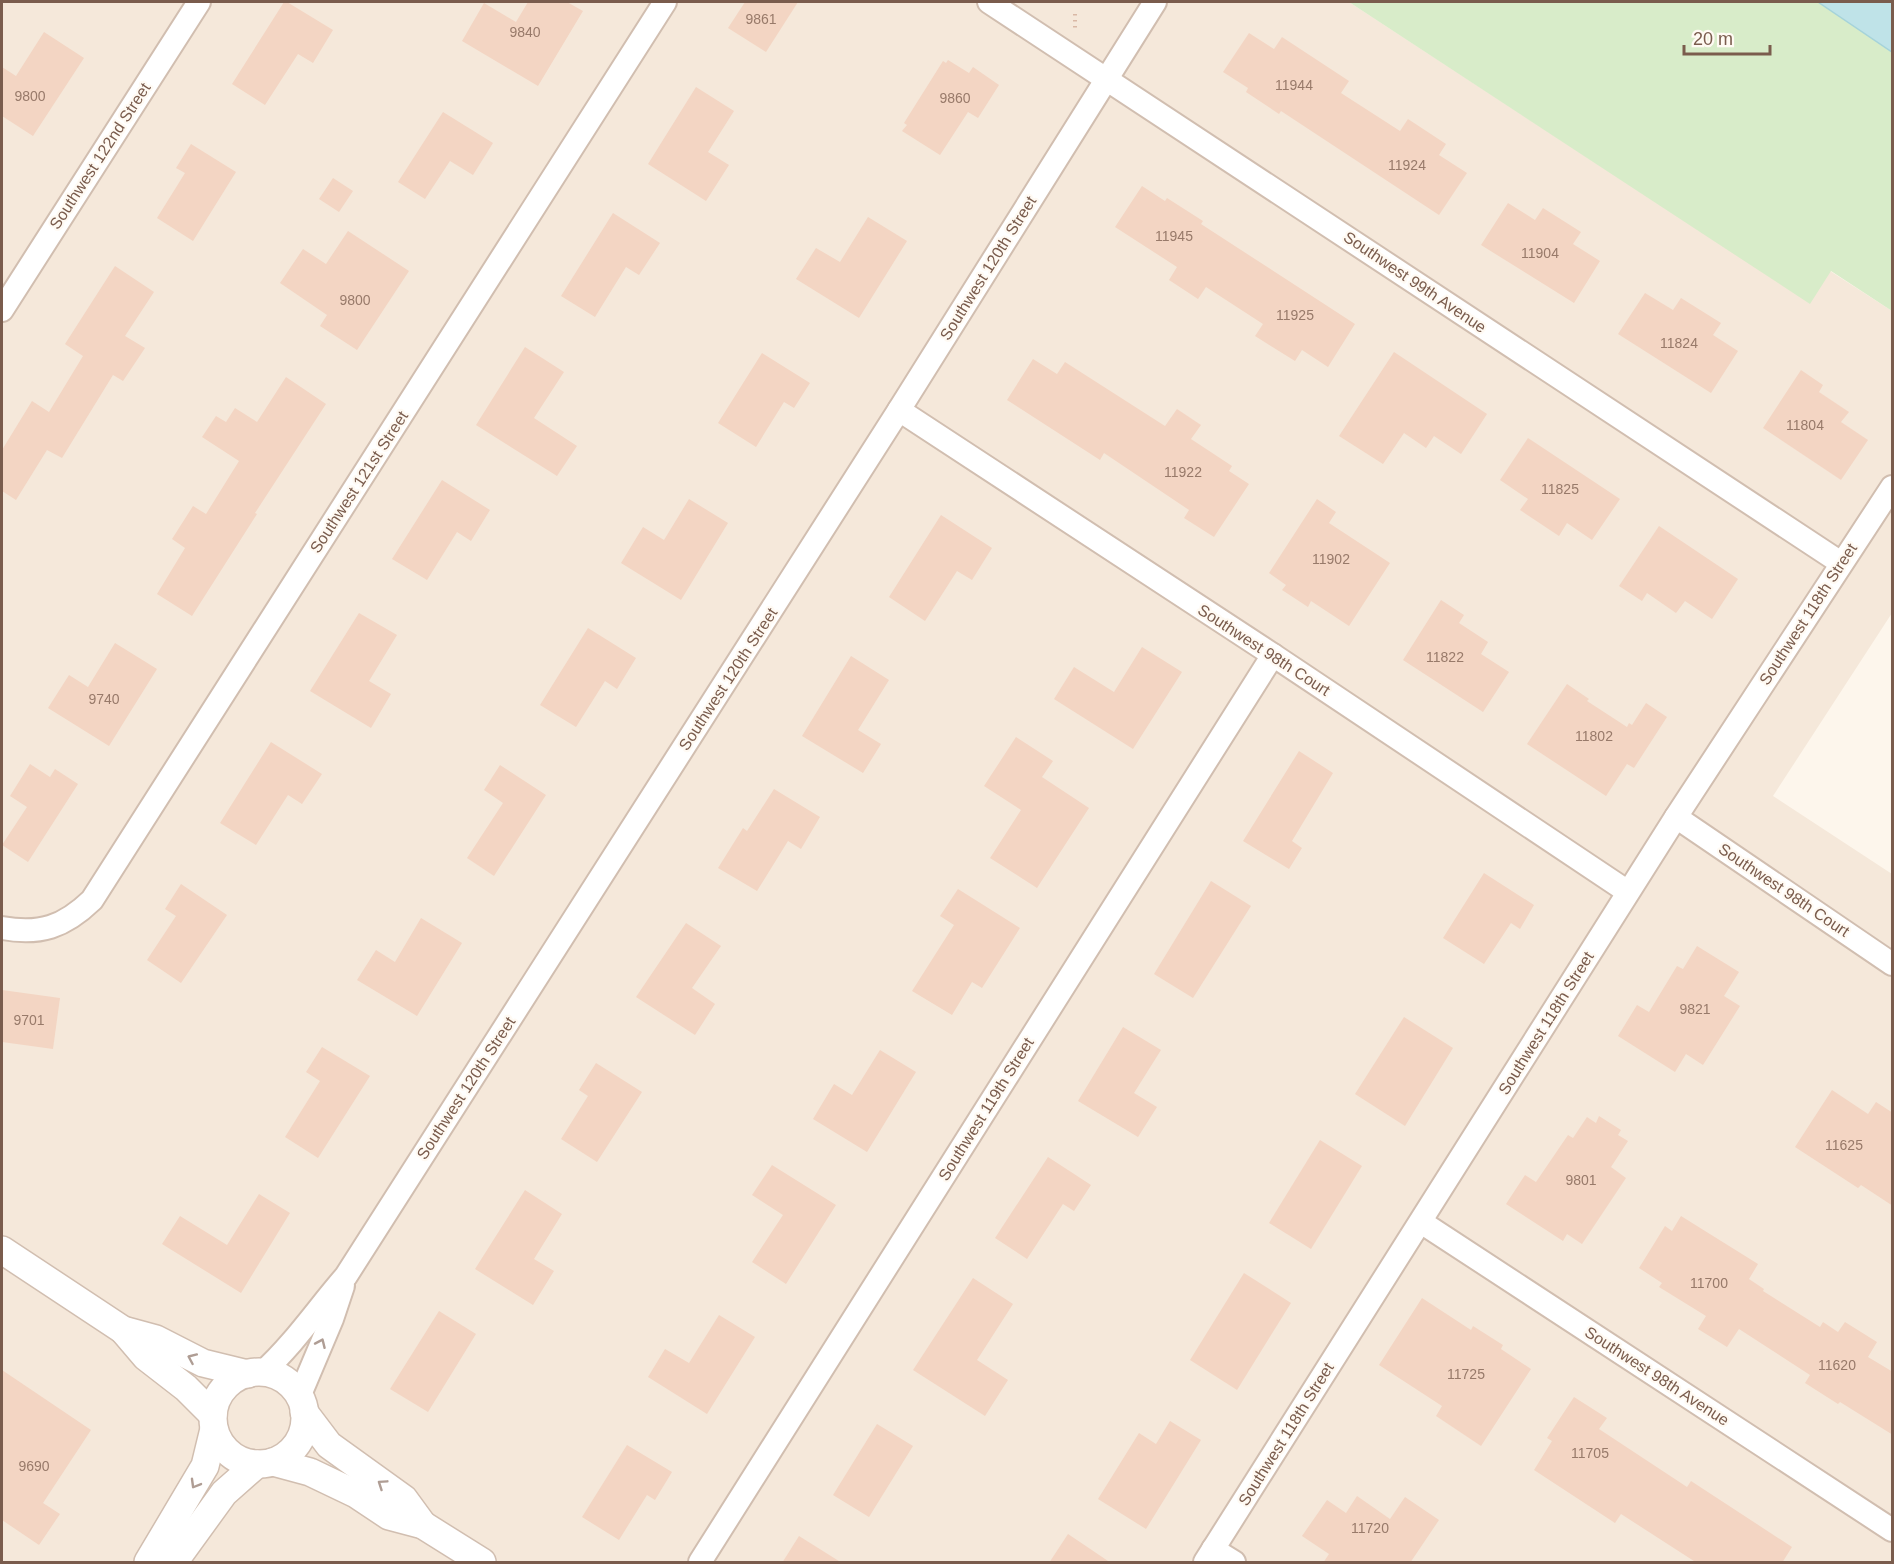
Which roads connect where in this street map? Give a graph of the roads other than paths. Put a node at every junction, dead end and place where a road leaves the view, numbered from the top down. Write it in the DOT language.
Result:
graph roads {
  1 [pos="199,2"];
  2 [pos="665,2"];
  3 [pos="989,2"];
  4 [pos="1155,2"];
  5 [pos="1106,79"];
  6 [pos="2,310"];
  7 [pos="899,410"];
  8 [pos="1893,487"];
  9 [pos="1841,563"];
  10 [pos="1273,655"];
  11 [pos="1676,817"];
  12 [pos="1628,892"];
  13 [pos="2,928"];
  14 [pos="1893,964"];
  15 [pos="1421,1222"];
  16 [pos="2,1250"];
  17 [pos="346,1276"];
  18 [pos="123,1330"];
  19 [pos="256,1373"];
  20 [pos="302,1405"];
  21 [pos="213,1422"];
  22 [pos="265,1463"];
  23 [pos="423,1525"];
  24 [pos="1893,1530"];
  25 [pos="1209,1556"];
  26 [pos="148,1563"];
  27 [pos="174,1563"];
  28 [pos="482,1563"];
  29 [pos="700,1563"];
  30 [pos="1234,1563"];
  1 -- 6 [label="street, Southwest 122nd Street"];
  2 -- 13 [label="street, Southwest 121st Street"];
  3 -- 5 [label="street, Southwest 99th Avenue"];
  4 -- 5 [label="street, Southwest 120th Street"];
  5 -- 7 [label="street, Southwest 120th Street"];
  5 -- 9 [label="street, Southwest 99th Avenue"];
  7 -- 10 [label="street, Southwest 98th Court"];
  7 -- 17 [label="street, Southwest 120th Street"];
  8 -- 9 [label="street, Southwest 118th Street"];
  9 -- 11 [label="street, Southwest 118th Street"];
  10 -- 12 [label="street, Southwest 98th Court"];
  10 -- 29 [label="street, Southwest 119th Street"];
  11 -- 12 [label="street, Southwest 118th Street"];
  11 -- 14 [label="street, Southwest 98th Court"];
  12 -- 15 [label="street, Southwest 118th Street"];
  15 -- 24 [label="street, Southwest 98th Avenue"];
  15 -- 25 [label="street, Southwest 118th Street"];
  16 -- 18 [label="street"];
  17 -- 19 [label="street, Southwest 120th Street"];
  20 -- 17 [label="street, Southwest 120th Street, one-way"];
  19 -- 18 [label="street, one-way"];
  18 -- 21 [label="street"];
  19 -- 20 [label="street"];
  19 -- 21 [label="street"];
  20 -- 22 [label="street"];
  23 -- 20 [label="street, one-way"];
  21 -- 22 [label="street"];
  21 -- 26 [label="street, one-way"];
  22 -- 23 [label="street"];
  22 -- 27 [label="street"];
  23 -- 28 [label="street"];
  25 -- 30 [label="street"];
}
